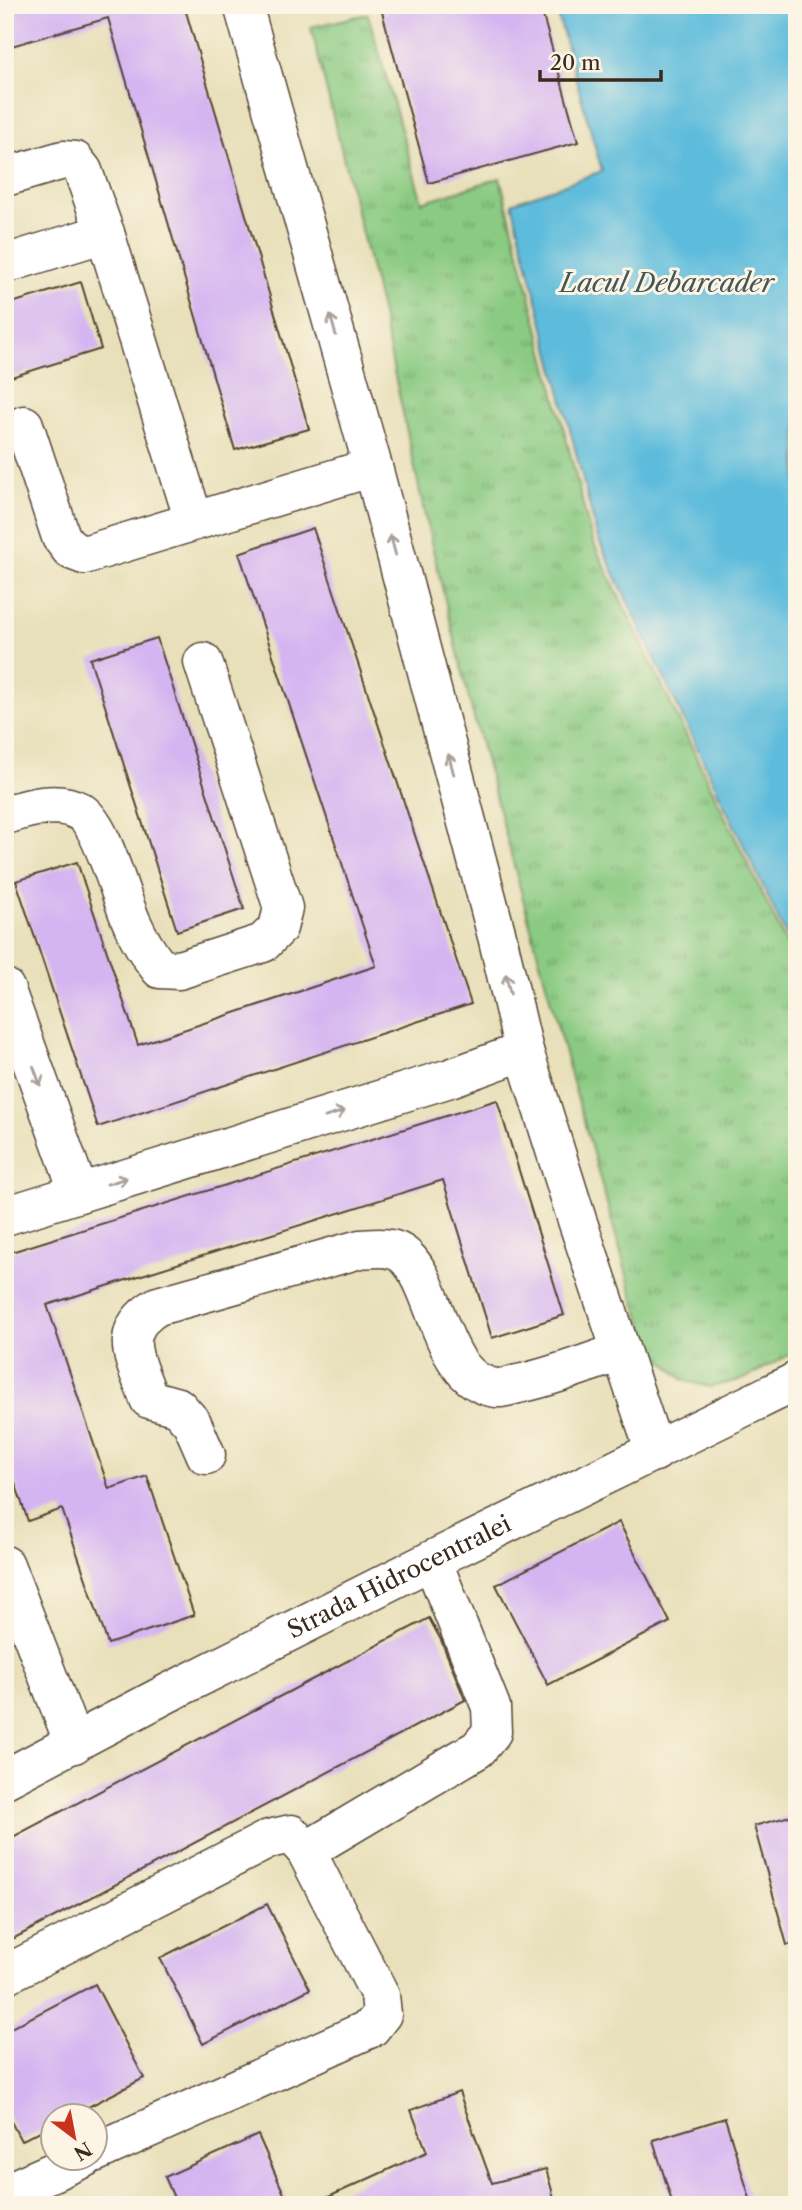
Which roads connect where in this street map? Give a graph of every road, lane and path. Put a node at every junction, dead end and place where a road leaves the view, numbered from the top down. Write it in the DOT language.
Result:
graph roads {
  1 [pos="243,5"];
  2 [pos="5,177"];
  3 [pos="105,233"];
  4 [pos="5,264"];
  5 [pos="24,425"];
  6 [pos="373,467"];
  7 [pos="194,521"];
  8 [pos="203,662"];
  9 [pos="5,815"];
  10 [pos="5,988"];
  11 [pos="524,1051"];
  12 [pos="79,1193"];
  13 [pos="5,1216"];
  14 [pos="620,1352"];
  15 [pos="797,1381"];
  16 [pos="655,1452"];
  17 [pos="206,1455"];
  18 [pos="432,1560"];
  19 [pos="5,1565"];
  20 [pos="74,1744"];
  21 [pos="5,1779"];
  22 [pos="306,1851"];
  23 [pos="5,1975"];
  24 [pos="108,2147"];
  25 [pos="52,2172"];
  26 [pos="5,2193"];
  6 -- 1 [label="street, one-way"];
  2 -- 3 [label="street"];
  3 -- 4 [label="street"];
  3 -- 7 [label="street"];
  5 -- 7 [label="street"];
  6 -- 7 [label="street"];
  11 -- 6 [label="street, one-way"];
  8 -- 9 [label="street"];
  10 -- 12 [label="street, one-way"];
  12 -- 11 [label="street, one-way"];
  11 -- 14 [label="street"];
  12 -- 13 [label="street"];
  14 -- 16 [label="street"];
  14 -- 17 [label="street"];
  15 -- 16 [label="street, Strada Hidrocentralei"];
  16 -- 18 [label="street, Strada Hidrocentralei"];
  18 -- 20 [label="street, Strada Hidrocentralei"];
  18 -- 22 [label="street"];
  19 -- 20 [label="street"];
  20 -- 21 [label="street, Strada Hidrocentralei"];
  22 -- 23 [label="street"];
  22 -- 24 [label="street"];
  25 -- 26 [label="street"];
}
